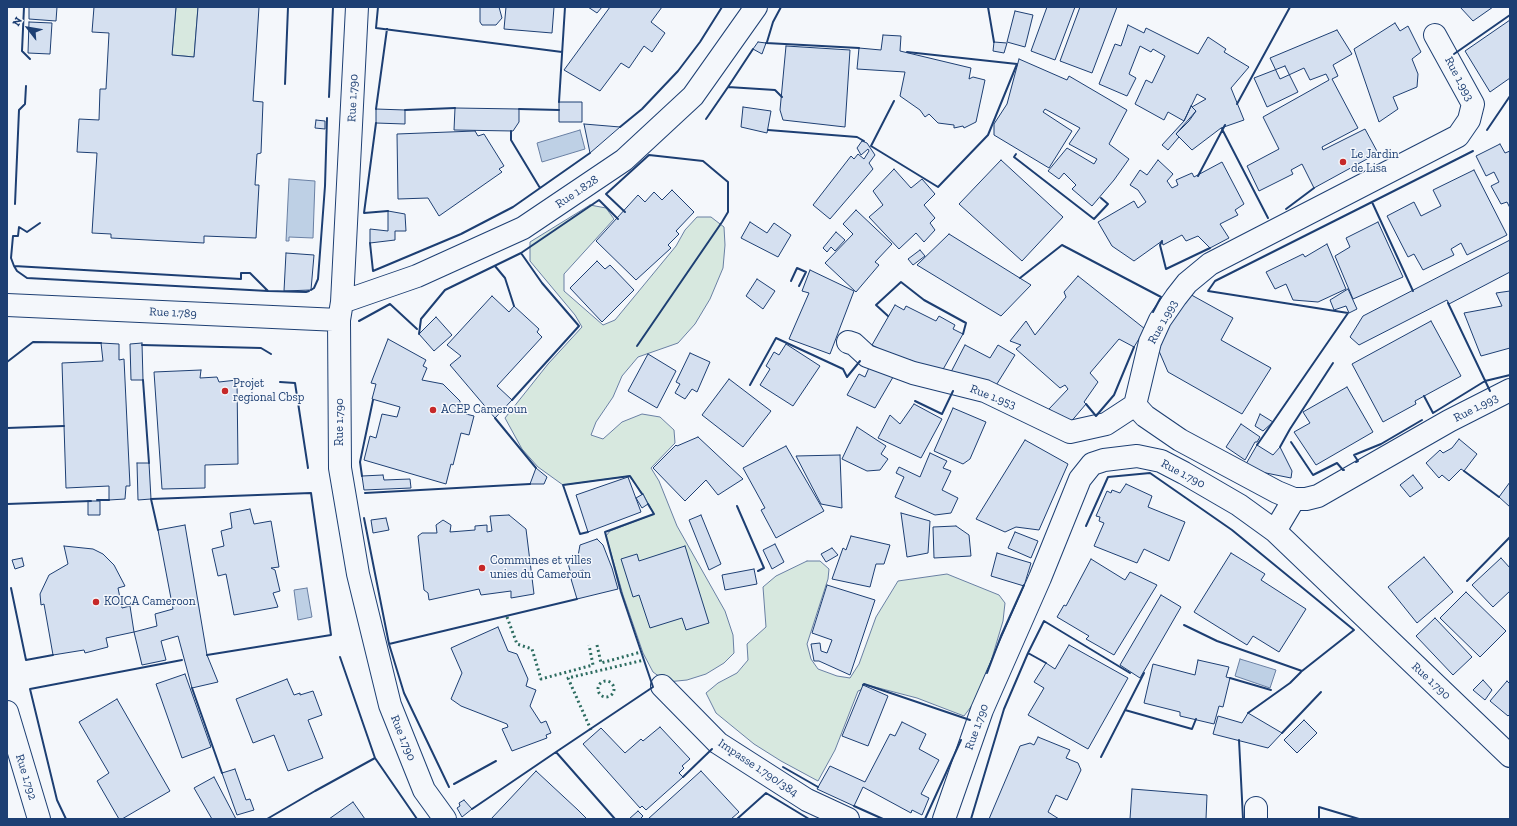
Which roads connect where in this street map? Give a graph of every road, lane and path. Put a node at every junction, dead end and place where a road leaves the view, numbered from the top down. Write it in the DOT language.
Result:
graph roads {
  1 [pos="357,7"];
  2 [pos="756,7"];
  3 [pos="1435,35"];
  4 [pos="7,305"];
  5 [pos="341,311"];
  6 [pos="848,342"];
  7 [pos="1510,390"];
  8 [pos="1135,405"];
  9 [pos="1294,499"];
  10 [pos="1275,531"];
  11 [pos="662,686"];
  12 [pos="7,712"];
  13 [pos="1510,756"];
  14 [pos="39,819"];
  15 [pos="445,819"];
  16 [pos="848,819"];
  17 [pos="944,819"];
  1 -- 5 [label="street, Rue 1.790"];
  2 -- 5 [label="street, Rue 1.828"];
  3 -- 8 [label="street, Rue 1.993"];
  4 -- 5 [label="street, Rue 1.789"];
  5 -- 15 [label="street, Rue 1.790"];
  6 -- 8 [label="street, Rue 1.953"];
  7 -- 9 [label="street, Rue 1.993"];
  8 -- 9 [label="street, Rue 1.993"];
  9 -- 10 [label="street"];
  10 -- 13 [label="street, Rue 1.790"];
  10 -- 17 [label="street, Rue 1.790"];
  11 -- 16 [label="street, Impasse 1.790/384"];
  12 -- 14 [label="street, Rue 1.792"];
}
